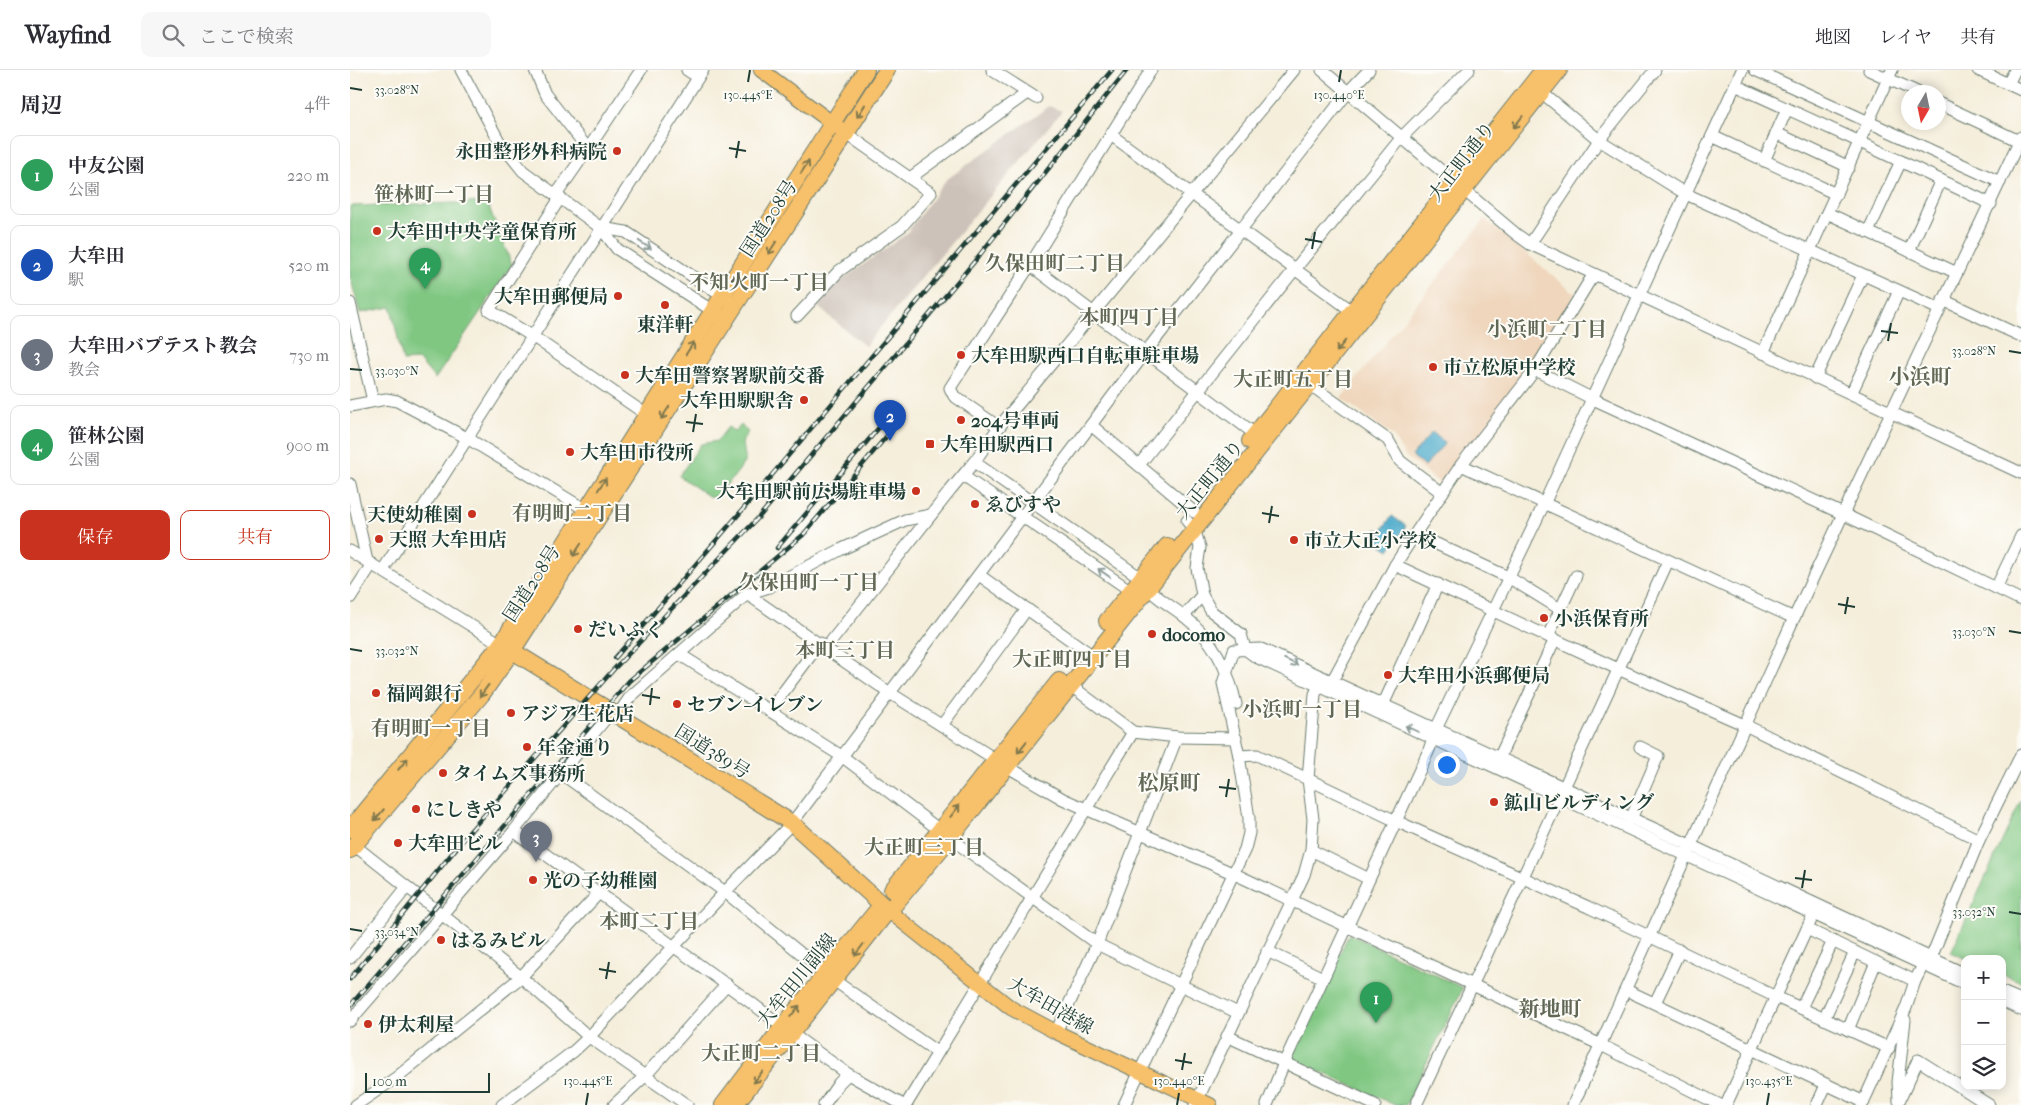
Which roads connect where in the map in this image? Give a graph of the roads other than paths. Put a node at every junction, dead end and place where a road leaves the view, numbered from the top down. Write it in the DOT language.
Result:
graph roads {
  1 [pos="461,70"];
  2 [pos="534,70"];
  3 [pos="641,70"];
  4 [pos="687,70"];
  5 [pos="761,70"];
  6 [pos="866,70"];
  7 [pos="887,70"];
  8 [pos="992,70"];
  9 [pos="1152,70"];
  10 [pos="1294,70"];
  11 [pos="1322,70"];
  12 [pos="1369,70"];
  13 [pos="1469,70"];
  14 [pos="1543,70"];
  15 [pos="1559,70"];
  16 [pos="1655,70"];
  17 [pos="1742,70"];
  18 [pos="1755,70"];
  19 [pos="1869,70"];
  20 [pos="1978,70"];
  21 [pos="2015,70"];
  22 [pos="700,74"];
  23 [pos="1890,74"];
  24 [pos="2008,84"];
  25 [pos="1735,85"];
  26 [pos="1906,85"];
  27 [pos="2021,90"];
  28 [pos="1348,92"];
  29 [pos="1541,92"];
  30 [pos="1946,107"];
  31 [pos="1787,109"];
  32 [pos="1869,122"];
  33 [pos="833,123"];
  34 [pos="1776,133"];
  35 [pos="847,134"];
  36 [pos="1111,134"];
  37 [pos="1712,136"];
  38 [pos="1402,137"];
  39 [pos="2020,139"];
  40 [pos="1599,140"];
  41 [pos="1860,142"];
  42 [pos="588,149"];
  43 [pos="1764,161"];
  44 [pos="1901,161"];
  45 [pos="1848,167"];
  46 [pos="910,178"];
  47 [pos="1941,180"];
  48 [pos="2000,182"];
  49 [pos="1460,185"];
  50 [pos="1191,193"];
  51 [pos="1686,194"];
  52 [pos="1836,194"];
  53 [pos="558,196"];
  54 [pos="1990,204"];
  55 [pos="1827,213"];
  56 [pos="601,228"];
  57 [pos="1241,229"];
  58 [pos="1868,232"];
  59 [pos="1530,244"];
  60 [pos="1810,250"];
  61 [pos="1909,251"];
  62 [pos="1030,266"];
  63 [pos="1295,269"];
  64 [pos="1957,272"];
  65 [pos="1863,274"];
  66 [pos="1596,275"];
  67 [pos="1899,291"];
  68 [pos="1639,294"];
  69 [pos="729,301"];
  70 [pos="350,303"];
  71 [pos="1941,304"];
  72 [pos="1352,311"];
  73 [pos="1094,312"];
  74 [pos="719,316"];
  75 [pos="797,316"];
  76 [pos="532,336"];
  77 [pos="2021,336"];
  78 [pos="1145,353"];
  79 [pos="1763,353"];
  80 [pos="1535,370"];
  81 [pos="1816,378"];
  82 [pos="1305,381"];
  83 [pos="1197,391"];
  84 [pos="1851,394"];
  85 [pos="1591,398"];
  86 [pos="373,401"];
  87 [pos="350,406"];
  88 [pos="1890,412"];
  89 [pos="647,415"];
  90 [pos="1091,424"];
  91 [pos="999,427"];
  92 [pos="1256,434"];
  93 [pos="467,438"];
  94 [pos="974,462"];
  95 [pos="1139,465"];
  96 [pos="1461,465"];
  97 [pos="2021,473"];
  98 [pos="963,476"];
  99 [pos="350,484"];
  100 [pos="1442,492"];
  101 [pos="1033,502"];
  102 [pos="1544,504"];
  103 [pos="586,510"];
  104 [pos="1843,514"];
  105 [pos="932,515"];
  106 [pos="1023,516"];
  107 [pos="1192,520"];
  108 [pos="1415,534"];
  109 [pos="2021,536"];
  110 [pos="350,551"];
  111 [pos="1668,561"];
  112 [pos="369,563"];
  113 [pos="1395,565"];
  114 [pos="383,570"];
  115 [pos="979,575"];
  116 [pos="1576,576"];
  117 [pos="1508,578"];
  118 [pos="1438,584"];
  119 [pos="1140,586"];
  120 [pos="1996,588"];
  121 [pos="747,594"];
  122 [pos="1202,595"];
  123 [pos="350,598"];
  124 [pos="2021,600"];
  125 [pos="1027,609"];
  126 [pos="1560,610"];
  127 [pos="1492,611"];
  128 [pos="1184,616"];
  129 [pos="1794,618"];
  130 [pos="1552,638"];
  131 [pos="823,646"];
  132 [pos="507,648"];
  133 [pos="1245,649"];
  134 [pos="1089,653"];
  135 [pos="678,654"];
  136 [pos="1618,669"];
  137 [pos="1226,671"];
  138 [pos="1332,681"];
  139 [pos="1070,685"];
  140 [pos="1319,686"];
  141 [pos="890,693"];
  142 [pos="1382,705"];
  143 [pos="769,711"];
  144 [pos="614,714"];
  145 [pos="942,725"];
  146 [pos="1745,725"];
  147 [pos="1134,732"];
  148 [pos="1435,734"];
  149 [pos="1177,737"];
  150 [pos="1236,738"];
  151 [pos="1640,747"];
  152 [pos="1242,755"];
  153 [pos="2021,755"];
  154 [pos="843,756"];
  155 [pos="1500,758"];
  156 [pos="1001,763"];
  157 [pos="562,774"];
  158 [pos="1308,779"];
  159 [pos="1561,792"];
  160 [pos="1087,810"];
  161 [pos="1631,819"];
  162 [pos="1396,821"];
  163 [pos="792,823"];
  164 [pos="350,829"];
  165 [pos="514,831"];
  166 [pos="1140,833"];
  167 [pos="945,834"];
  168 [pos="1979,840"];
  169 [pos="351,845"];
  170 [pos="1311,850"];
  171 [pos="1690,850"];
  172 [pos="1236,875"];
  173 [pos="1369,879"];
  174 [pos="1522,879"];
  175 [pos="407,887"];
  176 [pos="725,892"];
  177 [pos="598,894"];
  178 [pos="1032,896"];
  179 [pos="1291,901"];
  180 [pos="885,907"];
  181 [pos="1815,909"];
  182 [pos="442,915"];
  183 [pos="1346,928"];
  184 [pos="1806,929"];
  185 [pos="1651,936"];
  186 [pos="1872,936"];
  187 [pos="1833,941"];
  188 [pos="1097,944"];
  189 [pos="672,947"];
  190 [pos="1680,950"];
  191 [pos="1267,951"];
  192 [pos="1859,954"];
  193 [pos="350,958"];
  194 [pos="1927,961"];
  195 [pos="1876,962"];
  196 [pos="1961,973"];
  197 [pos="521,977"];
  198 [pos="830,977"];
  199 [pos="1323,978"];
  200 [pos="1915,981"];
  201 [pos="1961,982"];
  202 [pos="980,983"];
  203 [pos="727,984"];
  204 [pos="1471,986"];
  205 [pos="1185,987"];
  206 [pos="1626,990"];
  207 [pos="2006,994"];
  208 [pos="1776,997"];
  209 [pos="2021,1000"];
  210 [pos="1655,1003"];
  211 [pos="2006,1003"];
  212 [pos="1801,1008"];
  213 [pos="1906,1008"];
  214 [pos="2021,1010"];
  215 [pos="1238,1013"];
  216 [pos="1824,1019"];
  217 [pos="350,1020"];
  218 [pos="787,1030"];
  219 [pos="1848,1030"];
  220 [pos="1056,1032"];
  221 [pos="1227,1036"];
  222 [pos="589,1037"];
  223 [pos="1601,1045"];
  224 [pos="1889,1048"];
  225 [pos="1752,1050"];
  226 [pos="938,1052"];
  227 [pos="1284,1063"];
  228 [pos="848,1074"];
  229 [pos="1143,1074"];
  230 [pos="645,1076"];
  231 [pos="1826,1085"];
  232 [pos="1201,1103"];
  233 [pos="1863,1103"];
  234 [pos="1577,1104"];
  235 [pos="356,1105"];
  236 [pos="502,1105"];
  237 [pos="614,1105"];
  238 [pos="687,1105"];
  239 [pos="722,1105"];
  240 [pos="736,1105"];
  241 [pos="824,1105"];
  242 [pos="904,1105"];
  243 [pos="1124,1105"];
  244 [pos="1132,1105"];
  245 [pos="1267,1105"];
  246 [pos="1375,1105"];
  247 [pos="1416,1105"];
  248 [pos="1720,1105"];
  249 [pos="1726,1105"];
  250 [pos="1817,1105"];
  251 [pos="1989,1105"];
  1 -- 53 [label="street"];
  2 -- 42 [label="street"];
  3 -- 42 [label="street"];
  4 -- 22 [label="street"];
  5 -- 33 [label="main road"];
  6 -- 33 [label="highway, 国道208号"];
  7 -- 35 [label="highway, 国道208号, one-way"];
  8 -- 46 [label="street"];
  9 -- 36 [label="street"];
  10 -- 50 [label="street"];
  11 -- 28 [label="street"];
  12 -- 28 [label="street"];
  13 -- 38 [label="street"];
  14 -- 49 [label="highway, 大正町通り"];
  15 -- 29 [label="highway, 大正町通り"];
  16 -- 40 [label="street"];
  17 -- 25 [label="street"];
  18 -- 32 [label="street"];
  19 -- 23 [label="street"];
  20 -- 24 [label="street"];
  21 -- 24 [label="street"];
  22 -- 56 [label="street"];
  23 -- 26 [label="street"];
  23 -- 32 [label="street"];
  24 -- 27 [label="street"];
  25 -- 31 [label="street"];
  25 -- 37 [label="street"];
  28 -- 38 [label="street"];
  28 -- 57 [label="street"];
  29 -- 40 [label="street"];
  29 -- 49 [label="highway, 大正町通り, one-way"];
  30 -- 39 [label="street"];
  31 -- 34 [label="street"];
  31 -- 41 [label="street"];
  32 -- 41 [label="street"];
  32 -- 48 [label="street"];
  33 -- 35 [label="main road"];
  69 -- 33 [label="highway, 国道208号, one-way"];
  34 -- 43 [label="street"];
  34 -- 45 [label="street"];
  35 -- 46 [label="street"];
  35 -- 69 [label="highway, 国道208号, one-way"];
  36 -- 50 [label="street"];
  36 -- 62 [label="street"];
  37 -- 43 [label="street"];
  37 -- 51 [label="street"];
  38 -- 49 [label="street"];
  38 -- 63 [label="street"];
  39 -- 48 [label="street"];
  40 -- 51 [label="street"];
  40 -- 59 [label="street"];
  41 -- 44 [label="street"];
  41 -- 45 [label="street"];
  42 -- 53 [label="street"];
  43 -- 52 [label="street"];
  44 -- 47 [label="street"];
  44 -- 58 [label="street"];
  45 -- 52 [label="street"];
  46 -- 75 [label="street"];
  47 -- 54 [label="street"];
  47 -- 61 [label="street"];
  48 -- 54 [label="street"];
  49 -- 59 [label="street"];
  49 -- 72 [label="highway, 大正町通り"];
  49 -- 82 [label="highway, 大正町通り, one-way"];
  50 -- 57 [label="street"];
  50 -- 73 [label="street"];
  51 -- 60 [label="street"];
  51 -- 68 [label="street"];
  52 -- 55 [label="street"];
  53 -- 56 [label="street"];
  53 -- 76 [label="street"];
  54 -- 64 [label="street"];
  55 -- 58 [label="street"];
  55 -- 60 [label="street"];
  56 -- 69 [label="street, one-way"];
  56 -- 74 [label="street"];
  56 -- 76 [label="street"];
  57 -- 63 [label="street"];
  57 -- 78 [label="street"];
  58 -- 61 [label="street"];
  59 -- 66 [label="street"];
  60 -- 65 [label="street"];
  60 -- 79 [label="street"];
  61 -- 64 [label="street"];
  62 -- 73 [label="street"];
  62 -- 91 [label="street"];
  63 -- 72 [label="street"];
  63 -- 83 [label="street"];
  64 -- 71 [label="street"];
  65 -- 67 [label="street"];
  65 -- 81 [label="street"];
  66 -- 68 [label="street"];
  66 -- 80 [label="street"];
  67 -- 71 [label="street"];
  67 -- 84 [label="street"];
  68 -- 79 [label="street"];
  68 -- 85 [label="street"];
  69 -- 74 [label="highway, 国道208号"];
  70 -- 86 [label="street"];
  71 -- 77 [label="street"];
  71 -- 88 [label="street"];
  72 -- 82 [label="highway, 大正町通り"];
  73 -- 78 [label="street"];
  73 -- 91 [label="street"];
  89 -- 74 [label="highway, 国道208号, one-way"];
  74 -- 132 [label="highway, 国道208号, one-way"];
  76 -- 89 [label="street"];
  76 -- 93 [label="street"];
  78 -- 83 [label="street"];
  78 -- 90 [label="street"];
  79 -- 81 [label="street"];
  80 -- 85 [label="street"];
  80 -- 96 [label="street"];
  81 -- 84 [label="street"];
  82 -- 92 [label="highway, 大正町通り"];
  82 -- 100 [label="street"];
  82 -- 107 [label="highway, 大正町通り"];
  83 -- 92 [label="street"];
  83 -- 95 [label="street"];
  84 -- 88 [label="street"];
  85 -- 102 [label="street"];
  85 -- 104 [label="street"];
  86 -- 87 [label="street"];
  86 -- 93 [label="street"];
  88 -- 97 [label="street"];
  88 -- 104 [label="street"];
  103 -- 89 [label="highway, 国道208号, one-way"];
  90 -- 95 [label="street"];
  90 -- 101 [label="street"];
  91 -- 94 [label="street"];
  92 -- 107 [label="highway, 大正町通り"];
  93 -- 103 [label="street"];
  93 -- 114 [label="street"];
  94 -- 98 [label="street"];
  94 -- 101 [label="street"];
  95 -- 107 [label="street"];
  96 -- 100 [label="street"];
  96 -- 102 [label="street"];
  98 -- 105 [label="street"];
  98 -- 106 [label="street"];
  99 -- 112 [label="street"];
  100 -- 108 [label="street"];
  101 -- 106 [label="street"];
  101 -- 119 [label="street"];
  102 -- 111 [label="street"];
  102 -- 117 [label="street"];
  103 -- 132 [label="highway, 国道208号"];
  104 -- 120 [label="street"];
  104 -- 129 [label="street"];
  105 -- 121 [label="street"];
  105 -- 131 [label="street"];
  106 -- 115 [label="street"];
  119 -- 106 [label="street, one-way"];
  107 -- 119 [label="highway, 大正町通り"];
  107 -- 122 [label="street"];
  108 -- 113 [label="street"];
  108 -- 117 [label="street"];
  109 -- 120 [label="street"];
  110 -- 112 [label="street"];
  111 -- 129 [label="street"];
  111 -- 136 [label="street"];
  112 -- 114 [label="street"];
  112 -- 123 [label="street"];
  113 -- 118 [label="street"];
  113 -- 138 [label="street"];
  114 -- 132 [label="street"];
  115 -- 125 [label="street"];
  115 -- 141 [label="street"];
  116 -- 126 [label="street"];
  117 -- 126 [label="street"];
  117 -- 127 [label="street"];
  118 -- 127 [label="street"];
  118 -- 142 [label="street"];
  119 -- 128 [label="street"];
  119 -- 134 [label="highway, 大正町通り"];
  120 -- 124 [label="street"];
  121 -- 131 [label="street"];
  121 -- 135 [label="street"];
  122 -- 128 [label="street"];
  122 -- 133 [label="street"];
  125 -- 134 [label="street"];
  125 -- 145 [label="street"];
  126 -- 130 [label="street"];
  127 -- 130 [label="street"];
  127 -- 148 [label="street"];
  128 -- 137 [label="street"];
  129 -- 146 [label="street"];
  130 -- 136 [label="street"];
  130 -- 155 [label="street"];
  131 -- 141 [label="street"];
  131 -- 143 [label="street"];
  132 -- 144 [label="highway, 国道389号"];
  164 -- 132 [label="highway, 国道208号, one-way"];
  132 -- 169 [label="highway, 国道208号, one-way"];
  133 -- 137 [label="street"];
  133 -- 138 [label="street, one-way"];
  133 -- 140 [label="street"];
  134 -- 139 [label="highway, 大正町通り"];
  134 -- 156 [label="highway, 大正町通り"];
  135 -- 143 [label="street"];
  135 -- 144 [label="street"];
  136 -- 146 [label="street"];
  136 -- 159 [label="street"];
  137 -- 150 [label="street"];
  137 -- 152 [label="street"];
  138 -- 140 [label="street"];
  138 -- 142 [label="street"];
  139 -- 147 [label="street"];
  139 -- 156 [label="highway, 大正町通り, one-way"];
  148 -- 140 [label="street, one-way"];
  140 -- 158 [label="street"];
  141 -- 145 [label="street"];
  141 -- 154 [label="street"];
  142 -- 148 [label="street"];
  143 -- 154 [label="street"];
  144 -- 157 [label="street"];
  144 -- 163 [label="highway, 国道389号"];
  145 -- 156 [label="street"];
  146 -- 168 [label="street"];
  146 -- 171 [label="street"];
  147 -- 149 [label="street"];
  147 -- 160 [label="street"];
  148 -- 155 [label="street"];
  148 -- 159 [label="street"];
  148 -- 162 [label="street"];
  149 -- 150 [label="street"];
  149 -- 166 [label="street"];
  150 -- 152 [label="street"];
  151 -- 161 [label="street"];
  152 -- 158 [label="street"];
  152 -- 172 [label="street"];
  153 -- 168 [label="street"];
  154 -- 163 [label="street"];
  154 -- 167 [label="street"];
  155 -- 159 [label="street"];
  156 -- 160 [label="street"];
  156 -- 167 [label="highway, 大正町通り"];
  157 -- 165 [label="street"];
  157 -- 176 [label="street"];
  158 -- 162 [label="street"];
  158 -- 170 [label="street"];
  159 -- 161 [label="street"];
  159 -- 171 [label="street"];
  159 -- 174 [label="street"];
  160 -- 166 [label="street"];
  160 -- 178 [label="street"];
  161 -- 171 [label="street"];
  162 -- 173 [label="street"];
  162 -- 174 [label="street"];
  163 -- 176 [label="street"];
  163 -- 180 [label="highway, 国道389号"];
  165 -- 177 [label="street"];
  165 -- 182 [label="street"];
  166 -- 172 [label="street"];
  166 -- 188 [label="street"];
  167 -- 178 [label="street"];
  167 -- 180 [label="highway, 大正町通り"];
  168 -- 194 [label="street"];
  169 -- 175 [label="street"];
  170 -- 173 [label="street"];
  170 -- 179 [label="street"];
  171 -- 181 [label="street"];
  171 -- 185 [label="street"];
  172 -- 179 [label="street"];
  172 -- 205 [label="street"];
  173 -- 183 [label="street"];
  174 -- 185 [label="street"];
  174 -- 204 [label="street"];
  175 -- 182 [label="street"];
  175 -- 193 [label="street"];
  176 -- 189 [label="street"];
  176 -- 198 [label="street"];
  177 -- 189 [label="street"];
  177 -- 197 [label="street"];
  178 -- 188 [label="street"];
  178 -- 202 [label="street"];
  179 -- 183 [label="street"];
  179 -- 191 [label="street"];
  180 -- 198 [label="main road, 大牟田川副線"];
  180 -- 202 [label="main road, 大牟田港線"];
  181 -- 184 [label="street"];
  181 -- 186 [label="street"];
  182 -- 197 [label="street"];
  182 -- 217 [label="street"];
  183 -- 199 [label="street"];
  183 -- 204 [label="street"];
  184 -- 187 [label="street"];
  184 -- 208 [label="street"];
  185 -- 190 [label="street"];
  185 -- 206 [label="street"];
  186 -- 192 [label="street"];
  186 -- 194 [label="street"];
  187 -- 192 [label="street"];
  187 -- 212 [label="street"];
  188 -- 205 [label="street"];
  188 -- 220 [label="street"];
  189 -- 203 [label="street"];
  189 -- 222 [label="street"];
  190 -- 208 [label="street"];
  190 -- 210 [label="street"];
  191 -- 199 [label="street"];
  191 -- 215 [label="street"];
  192 -- 195 [label="street"];
  192 -- 216 [label="street"];
  194 -- 196 [label="street"];
  194 -- 200 [label="street"];
  194 -- 201 [label="street"];
  195 -- 200 [label="street"];
  195 -- 219 [label="street"];
  197 -- 222 [label="street"];
  197 -- 235 [label="street"];
  198 -- 218 [label="main road, 大牟田川副線"];
  198 -- 226 [label="street"];
  199 -- 227 [label="street"];
  200 -- 213 [label="street"];
  202 -- 220 [label="main road, 大牟田港線"];
  202 -- 226 [label="street"];
  203 -- 218 [label="street"];
  203 -- 230 [label="street"];
  204 -- 223 [label="street"];
  204 -- 247 [label="street"];
  205 -- 215 [label="street"];
  205 -- 229 [label="street"];
  206 -- 210 [label="street"];
  206 -- 223 [label="street"];
  207 -- 209 [label="street"];
  208 -- 212 [label="street"];
  208 -- 225 [label="street"];
  210 -- 225 [label="street"];
  211 -- 214 [label="street"];
  212 -- 216 [label="street"];
  213 -- 224 [label="street"];
  213 -- 251 [label="street"];
  215 -- 221 [label="street"];
  216 -- 219 [label="street"];
  218 -- 228 [label="street"];
  218 -- 239 [label="main road, 大牟田川副線"];
  218 -- 240 [label="main road, 大牟田川副線, one-way"];
  219 -- 224 [label="street"];
  220 -- 229 [label="main road, 大牟田港線"];
  221 -- 227 [label="street"];
  221 -- 232 [label="street"];
  222 -- 230 [label="street"];
  222 -- 236 [label="street"];
  223 -- 234 [label="street"];
  223 -- 248 [label="street"];
  224 -- 233 [label="street"];
  225 -- 231 [label="street"];
  225 -- 249 [label="street"];
  226 -- 242 [label="street"];
  227 -- 245 [label="street"];
  227 -- 246 [label="street"];
  228 -- 241 [label="street"];
  228 -- 242 [label="street"];
  229 -- 232 [label="main road, 大牟田港線"];
  229 -- 243 [label="street"];
  229 -- 244 [label="street"];
  230 -- 237 [label="street"];
  230 -- 238 [label="street"];
  231 -- 233 [label="street"];
  231 -- 250 [label="street"];
}
